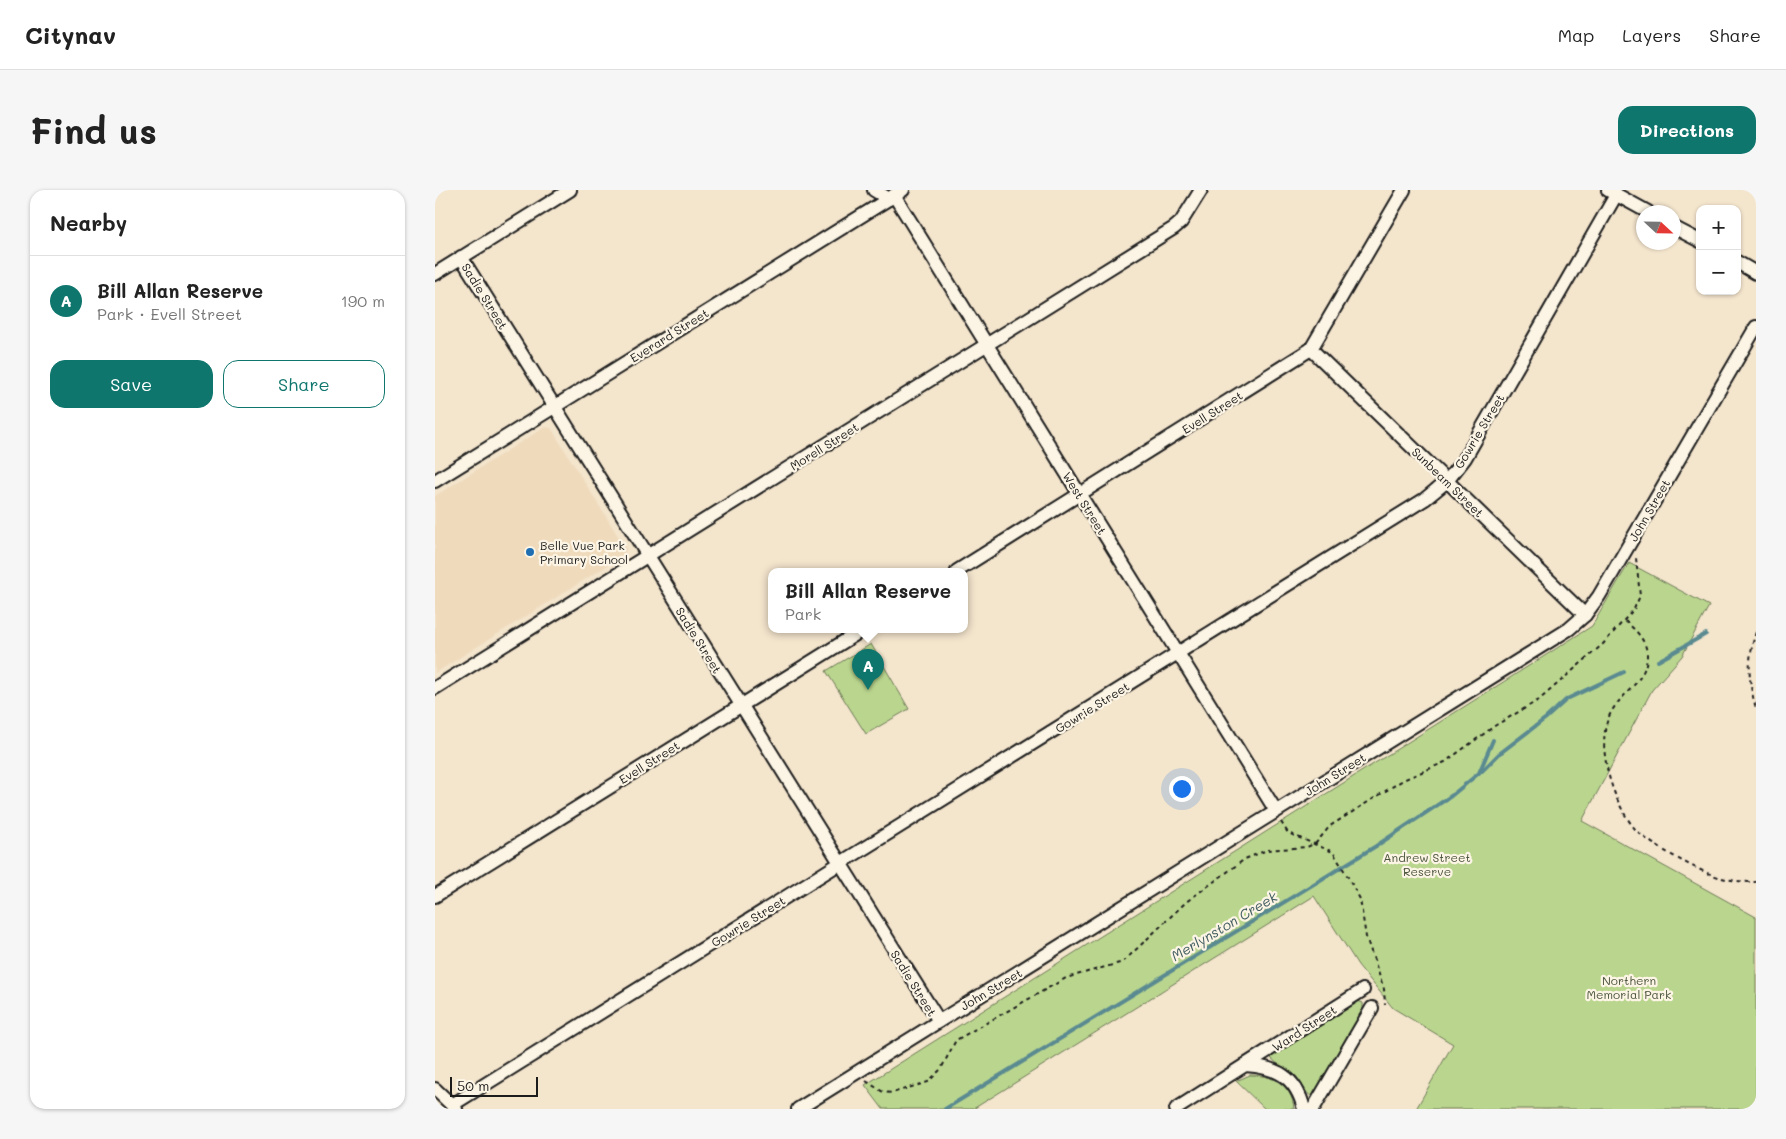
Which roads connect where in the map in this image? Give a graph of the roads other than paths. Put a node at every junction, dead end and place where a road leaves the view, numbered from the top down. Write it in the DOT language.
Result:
graph roads {
  1 [pos="570,190"];
  2 [pos="874,190"];
  3 [pos="1201,190"];
  4 [pos="1404,190"];
  5 [pos="1612,192"];
  6 [pos="895,195"];
  7 [pos="1636,205"];
  8 [pos="1681,231"];
  9 [pos="1696,239"];
  10 [pos="461,257"];
  11 [pos="1741,264"];
  12 [pos="1756,273"];
  13 [pos="435,274"];
  14 [pos="1756,327"];
  15 [pos="987,345"];
  16 [pos="1311,349"];
  17 [pos="554,407"];
  18 [pos="435,481"];
  19 [pos="1447,481"];
  20 [pos="1080,495"];
  21 [pos="647,556"];
  22 [pos="962,568"];
  23 [pos="1585,615"];
  24 [pos="858,633"];
  25 [pos="1178,652"];
  26 [pos="435,688"];
  27 [pos="740,706"];
  28 [pos="1276,811"];
  29 [pos="839,864"];
  30 [pos="435,896"];
  31 [pos="1363,990"];
  32 [pos="1372,1008"];
  33 [pos="939,1021"];
  34 [pos="1245,1065"];
  35 [pos="435,1088"];
  36 [pos="454,1107"];
  37 [pos="798,1109"];
  38 [pos="1176,1109"];
  39 [pos="1304,1109"];
  40 [pos="1313,1109"];
  1 -- 10 [label="street"];
  2 -- 6 [label="street, West Street"];
  3 -- 15 [label="street, Morell Street"];
  4 -- 16 [label="street, Evell Street"];
  5 -- 7 [label="street"];
  5 -- 19 [label="street, Gowrie Street"];
  6 -- 15 [label="street, West Street"];
  6 -- 17 [label="street, Everard Street"];
  8 -- 9 [label="street"];
  10 -- 13 [label="street"];
  10 -- 17 [label="street, Sadie Street"];
  11 -- 12 [label="street"];
  14 -- 23 [label="street, John Street"];
  15 -- 20 [label="street, West Street"];
  15 -- 21 [label="street, Morell Street"];
  16 -- 19 [label="street, Sunbeam Street"];
  16 -- 20 [label="street, Evell Street"];
  17 -- 18 [label="street, Everard Street"];
  17 -- 21 [label="street, Sadie Street"];
  19 -- 23 [label="street, Sunbeam Street"];
  19 -- 25 [label="street, Gowrie Street"];
  20 -- 22 [label="street, Evell Street"];
  20 -- 25 [label="street, West Street"];
  21 -- 26 [label="street, Morell Street"];
  21 -- 27 [label="street, Sadie Street"];
  23 -- 28 [label="street, John Street"];
  24 -- 27 [label="street, Evell Street"];
  25 -- 28 [label="street, West Street"];
  25 -- 29 [label="street, Gowrie Street"];
  27 -- 29 [label="street, Sadie Street"];
  27 -- 30 [label="street, Evell Street"];
  28 -- 33 [label="street, John Street"];
  29 -- 33 [label="street, Sadie Street"];
  29 -- 36 [label="street, Gowrie Street"];
  31 -- 34 [label="street, Ward Street"];
  32 -- 40 [label="street"];
  33 -- 37 [label="street, John Street"];
  34 -- 38 [label="street, Ward Street"];
  34 -- 39 [label="street, Ward Street"];
  35 -- 36 [label="street"];
}
